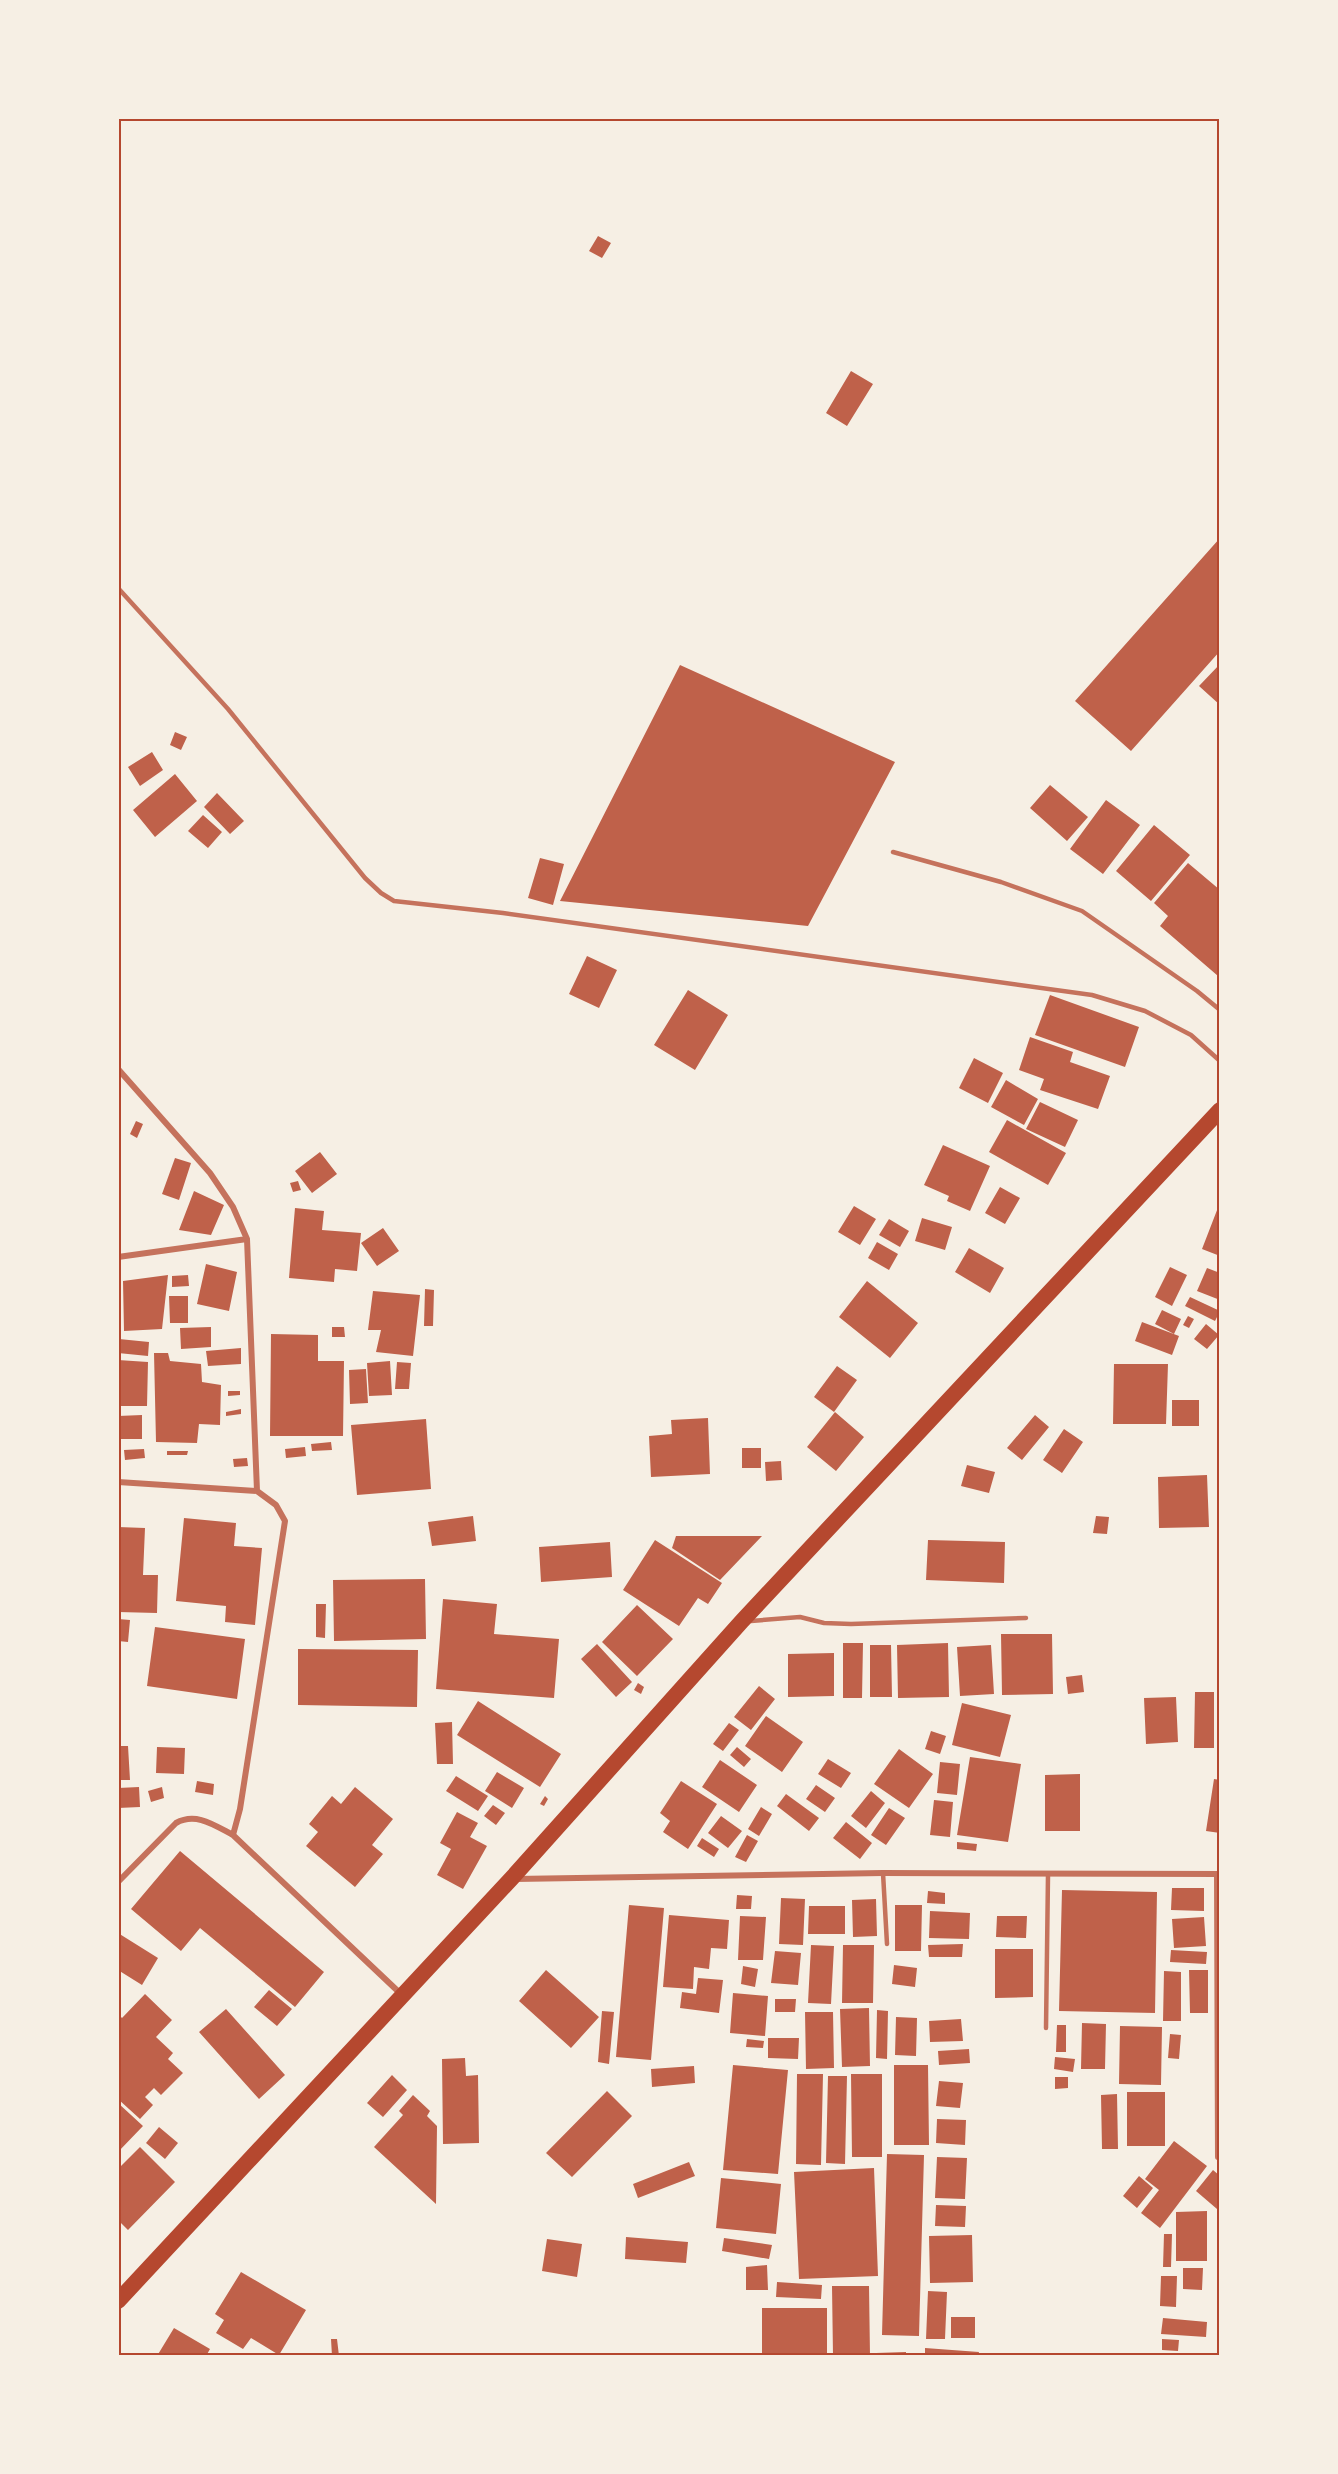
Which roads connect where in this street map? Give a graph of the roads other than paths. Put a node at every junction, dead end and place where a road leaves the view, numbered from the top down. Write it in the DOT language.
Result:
graph roads {
  1 [pos="118,588"];
  2 [pos="893,852"];
  3 [pos="1220,1010"];
  4 [pos="1220,1061"];
  5 [pos="118,1070"];
  6 [pos="1220,1110"];
  7 [pos="247,1239"];
  8 [pos="118,1257"];
  9 [pos="118,1482"];
  10 [pos="257,1491"];
  11 [pos="1026,1618"];
  12 [pos="742,1621"];
  13 [pos="233,1835"];
  14 [pos="883,1874"];
  15 [pos="1218,1874"];
  16 [pos="1048,1875"];
  17 [pos="511,1879"];
  18 [pos="118,1882"];
  19 [pos="886,1944"];
  20 [pos="402,1996"];
  21 [pos="1046,2028"];
  22 [pos="1218,2157"];
  23 [pos="118,2301"];
  1 -- 4 [label="lane"];
  2 -- 3 [label="lane"];
  5 -- 7 [label="street"];
  6 -- 12 [label="highway"];
  7 -- 8 [label="street"];
  7 -- 10 [label="street"];
  9 -- 10 [label="street"];
  10 -- 13 [label="street"];
  11 -- 12 [label="lane"];
  12 -- 17 [label="highway"];
  13 -- 18 [label="street"];
  13 -- 20 [label="street"];
  14 -- 16 [label="street"];
  14 -- 17 [label="street"];
  14 -- 19 [label="lane"];
  15 -- 16 [label="street"];
  15 -- 22 [label="street"];
  16 -- 21 [label="lane"];
  17 -- 20 [label="highway"];
  20 -- 23 [label="highway"];
}
